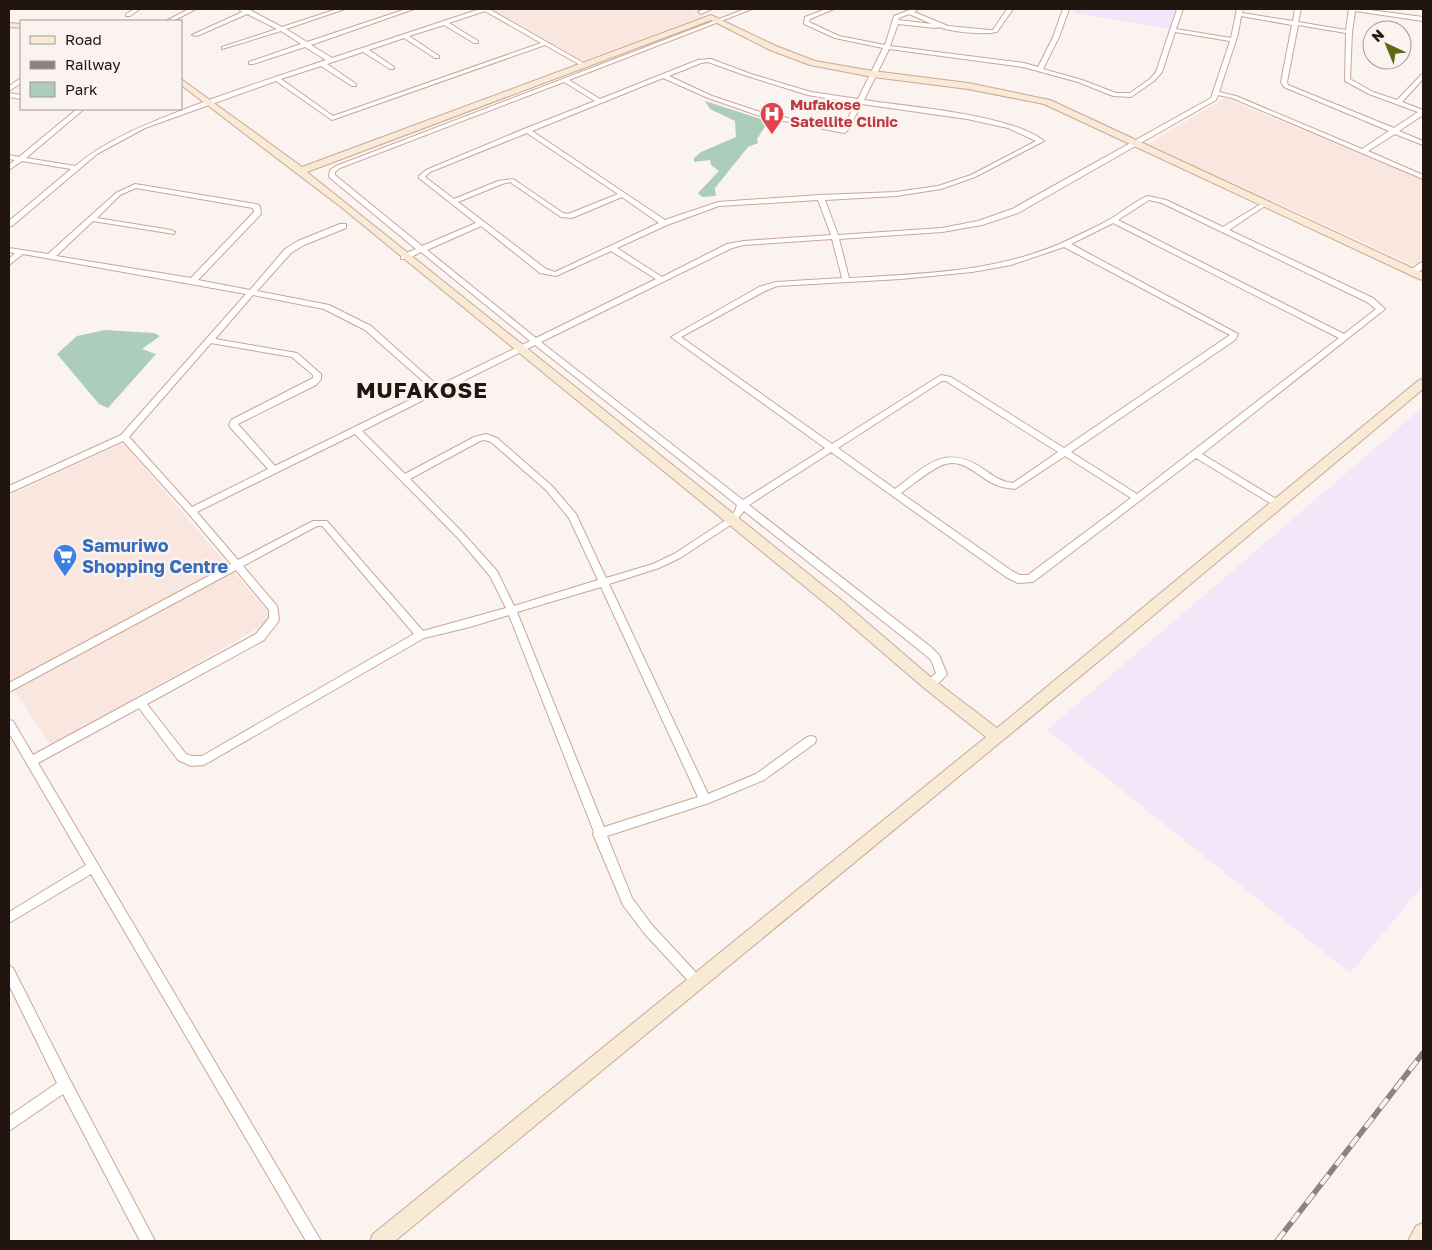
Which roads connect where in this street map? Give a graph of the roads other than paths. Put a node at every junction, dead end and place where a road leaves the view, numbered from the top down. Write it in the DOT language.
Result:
graph roads {
  1 [pos="137,9"];
  2 [pos="193,9"];
  3 [pos="318,9"];
  4 [pos="342,9"];
  5 [pos="411,9"];
  6 [pos="485,9"];
  7 [pos="749,9"];
  8 [pos="831,9"];
  9 [pos="1010,9"];
  10 [pos="1066,9"];
  11 [pos="1180,9"];
  12 [pos="1298,9"];
  13 [pos="245,10"];
  14 [pos="912,10"];
  15 [pos="1239,11"];
  16 [pos="327,13"];
  17 [pos="707,13"];
  18 [pos="128,15"];
  19 [pos="1423,19"];
  20 [pos="171,20"];
  21 [pos="897,22"];
  22 [pos="444,23"];
  23 [pos="1296,23"];
  24 [pos="280,28"];
  25 [pos="947,28"];
  26 [pos="1172,30"];
  27 [pos="1348,32"];
  28 [pos="195,34"];
  29 [pos="406,36"];
  30 [pos="1233,40"];
  31 [pos="476,42"];
  32 [pos="546,43"];
  33 [pos="305,44"];
  34 [pos="886,47"];
  35 [pos="224,48"];
  36 [pos="365,50"];
  37 [pos="437,57"];
  38 [pos="332,61"];
  39 [pos="250,63"];
  40 [pos="323,64"];
  41 [pos="584,65"];
  42 [pos="392,68"];
  43 [pos="1040,69"];
  44 [pos="873,74"];
  45 [pos="664,76"];
  46 [pos="1423,76"];
  47 [pos="277,79"];
  48 [pos="564,80"];
  49 [pos="182,82"];
  50 [pos="354,85"];
  51 [pos="1217,93"];
  52 [pos="210,101"];
  53 [pos="599,101"];
  54 [pos="860,102"];
  55 [pos="1398,103"];
  56 [pos="80,110"];
  57 [pos="1423,112"];
  58 [pos="526,130"];
  59 [pos="1395,131"];
  60 [pos="1423,143"];
  61 [pos="1137,144"];
  62 [pos="1362,152"];
  63 [pos="9,158"];
  64 [pos="19,159"];
  65 [pos="9,168"];
  66 [pos="76,168"];
  67 [pos="301,171"];
  68 [pos="1423,177"];
  69 [pos="623,194"];
  70 [pos="820,197"];
  71 [pos="452,202"];
  72 [pos="1266,204"];
  73 [pos="91,219"];
  74 [pos="1113,220"];
  75 [pos="664,223"];
  76 [pos="9,224"];
  77 [pos="480,224"];
  78 [pos="343,226"];
  79 [pos="1226,229"];
  80 [pos="171,232"];
  81 [pos="835,237"];
  82 [pos="1065,244"];
  83 [pos="612,248"];
  84 [pos="419,249"];
  85 [pos="9,250"];
  86 [pos="21,252"];
  87 [pos="50,257"];
  88 [pos="404,257"];
  89 [pos="9,263"];
  90 [pos="1423,265"];
  91 [pos="1414,272"];
  92 [pos="1423,277"];
  93 [pos="846,279"];
  94 [pos="662,280"];
  95 [pos="193,281"];
  96 [pos="253,292"];
  97 [pos="1346,338"];
  98 [pos="211,341"];
  99 [pos="536,342"];
  100 [pos="521,350"];
  101 [pos="1423,383"];
  102 [pos="439,391"];
  103 [pos="357,431"];
  104 [pos="124,437"];
  105 [pos="830,449"];
  106 [pos="1064,453"];
  107 [pos="1196,454"];
  108 [pos="275,471"];
  109 [pos="404,478"];
  110 [pos="9,490"];
  111 [pos="895,493"];
  112 [pos="1136,498"];
  113 [pos="1278,504"];
  114 [pos="742,505"];
  115 [pos="191,511"];
  116 [pos="732,520"];
  117 [pos="236,565"];
  118 [pos="602,581"];
  119 [pos="512,611"];
  120 [pos="421,635"];
  121 [pos="929,684"];
  122 [pos="9,688"];
  123 [pos="140,702"];
  124 [pos="9,724"];
  125 [pos="996,736"];
  126 [pos="811,740"];
  127 [pos="31,762"];
  128 [pos="705,800"];
  129 [pos="600,834"];
  130 [pos="92,866"];
  131 [pos="9,918"];
  132 [pos="9,972"];
  133 [pos="697,982"];
  134 [pos="65,1085"];
  135 [pos="9,1124"];
  136 [pos="1423,1233"];
  137 [pos="148,1241"];
  138 [pos="314,1241"];
  139 [pos="380,1241"];
  140 [pos="1418,1241"];
  1 -- 18 [label="street"];
  2 -- 20 [label="street"];
  3 -- 16 [label="street"];
  4 -- 16 [label="street"];
  5 -- 33 [label="street"];
  6 -- 22 [label="street"];
  6 -- 32 [label="street"];
  7 -- 17 [label="street"];
  8 -- 34 [label="street"];
  9 -- 25 [label="street"];
  10 -- 43 [label="street"];
  11 -- 26 [label="street"];
  12 -- 23 [label="street"];
  13 -- 24 [label="street"];
  13 -- 28 [label="street"];
  14 -- 21 [label="street"];
  14 -- 25 [label="street"];
  15 -- 23 [label="street"];
  15 -- 30 [label="street"];
  16 -- 24 [label="street"];
  17 -- 41 [label="street"];
  17 -- 44 [label="street"];
  17 -- 48 [label="street"];
  19 -- 27 [label="street"];
  21 -- 25 [label="street"];
  21 -- 34 [label="street"];
  22 -- 29 [label="street"];
  22 -- 31 [label="street"];
  23 -- 27 [label="street"];
  23 -- 59 [label="street"];
  24 -- 33 [label="street"];
  24 -- 35 [label="street"];
  26 -- 30 [label="street"];
  26 -- 43 [label="street"];
  27 -- 55 [label="street"];
  29 -- 36 [label="street"];
  29 -- 37 [label="street"];
  30 -- 51 [label="street"];
  32 -- 41 [label="street"];
  32 -- 47 [label="street"];
  33 -- 38 [label="street"];
  33 -- 39 [label="street"];
  34 -- 43 [label="street"];
  34 -- 44 [label="street"];
  36 -- 38 [label="street"];
  36 -- 42 [label="street"];
  38 -- 40 [label="street"];
  40 -- 47 [label="street"];
  40 -- 50 [label="street"];
  41 -- 67 [label="street"];
  44 -- 54 [label="street"];
  44 -- 61 [label="street"];
  45 -- 53 [label="street"];
  45 -- 54 [label="street"];
  45 -- 54 [label="street"];
  46 -- 55 [label="street"];
  47 -- 52 [label="street"];
  48 -- 53 [label="street"];
  48 -- 84 [label="street"];
  49 -- 52 [label="street"];
  51 -- 61 [label="street"];
  51 -- 62 [label="street"];
  52 -- 66 [label="street"];
  52 -- 67 [label="street"];
  53 -- 58 [label="street"];
  54 -- 70 [label="street"];
  55 -- 57 [label="street"];
  56 -- 64 [label="street"];
  57 -- 59 [label="street"];
  58 -- 69 [label="street"];
  58 -- 71 [label="street"];
  59 -- 60 [label="street"];
  59 -- 62 [label="street"];
  61 -- 72 [label="street"];
  61 -- 81 [label="street"];
  62 -- 68 [label="street"];
  63 -- 64 [label="street"];
  64 -- 65 [label="street"];
  64 -- 66 [label="street"];
  66 -- 76 [label="street"];
  67 -- 88 [label="street"];
  69 -- 71 [label="street"];
  69 -- 75 [label="street"];
  70 -- 75 [label="street"];
  70 -- 81 [label="street"];
  71 -- 77 [label="street"];
  72 -- 79 [label="street"];
  72 -- 91 [label="street"];
  73 -- 80 [label="street"];
  73 -- 87 [label="street"];
  73 -- 95 [label="street"];
  74 -- 79 [label="street"];
  74 -- 82 [label="street"];
  74 -- 97 [label="street"];
  75 -- 83 [label="street"];
  77 -- 83 [label="street"];
  77 -- 84 [label="street"];
  78 -- 96 [label="street"];
  79 -- 97 [label="street"];
  81 -- 93 [label="street"];
  81 -- 94 [label="street"];
  82 -- 93 [label="street"];
  82 -- 106 [label="street"];
  83 -- 94 [label="street"];
  84 -- 88 [label="street"];
  84 -- 99 [label="street"];
  85 -- 86 [label="street"];
  86 -- 87 [label="street"];
  86 -- 89 [label="street"];
  87 -- 95 [label="street"];
  88 -- 100 [label="street"];
  90 -- 91 [label="street"];
  91 -- 92 [label="street"];
  93 -- 105 [label="street"];
  94 -- 99 [label="street"];
  95 -- 96 [label="street"];
  96 -- 98 [label="street"];
  96 -- 102 [label="street"];
  97 -- 107 [label="street"];
  98 -- 104 [label="street"];
  98 -- 108 [label="street"];
  99 -- 100 [label="street"];
  99 -- 114 [label="street"];
  100 -- 102 [label="street"];
  100 -- 116 [label="street"];
  101 -- 113 [label="street"];
  102 -- 103 [label="street"];
  103 -- 108 [label="street"];
  103 -- 109 [label="street"];
  104 -- 110 [label="street"];
  104 -- 115 [label="street"];
  105 -- 106 [label="street"];
  105 -- 111 [label="street"];
  105 -- 114 [label="street"];
  106 -- 111 [label="street"];
  106 -- 112 [label="street"];
  107 -- 112 [label="street"];
  107 -- 113 [label="street"];
  108 -- 115 [label="street"];
  109 -- 118 [label="street"];
  109 -- 119 [label="street"];
  111 -- 112 [label="street"];
  113 -- 125 [label="street"];
  114 -- 116 [label="street"];
  114 -- 121 [label="street"];
  115 -- 117 [label="street"];
  116 -- 118 [label="street"];
  116 -- 121 [label="street"];
  117 -- 120 [label="street"];
  117 -- 122 [label="street"];
  117 -- 123 [label="street"];
  118 -- 119 [label="street"];
  118 -- 128 [label="street"];
  119 -- 120 [label="street"];
  119 -- 129 [label="street"];
  120 -- 123 [label="street"];
  121 -- 125 [label="street"];
  123 -- 127 [label="street"];
  124 -- 127 [label="street"];
  125 -- 133 [label="street"];
  126 -- 128 [label="street"];
  127 -- 130 [label="street"];
  128 -- 129 [label="street"];
  129 -- 133 [label="street"];
  130 -- 131 [label="street"];
  130 -- 138 [label="street"];
  132 -- 134 [label="street"];
  133 -- 139 [label="street"];
  134 -- 135 [label="street"];
  134 -- 137 [label="street"];
  136 -- 140 [label="street"];
}
